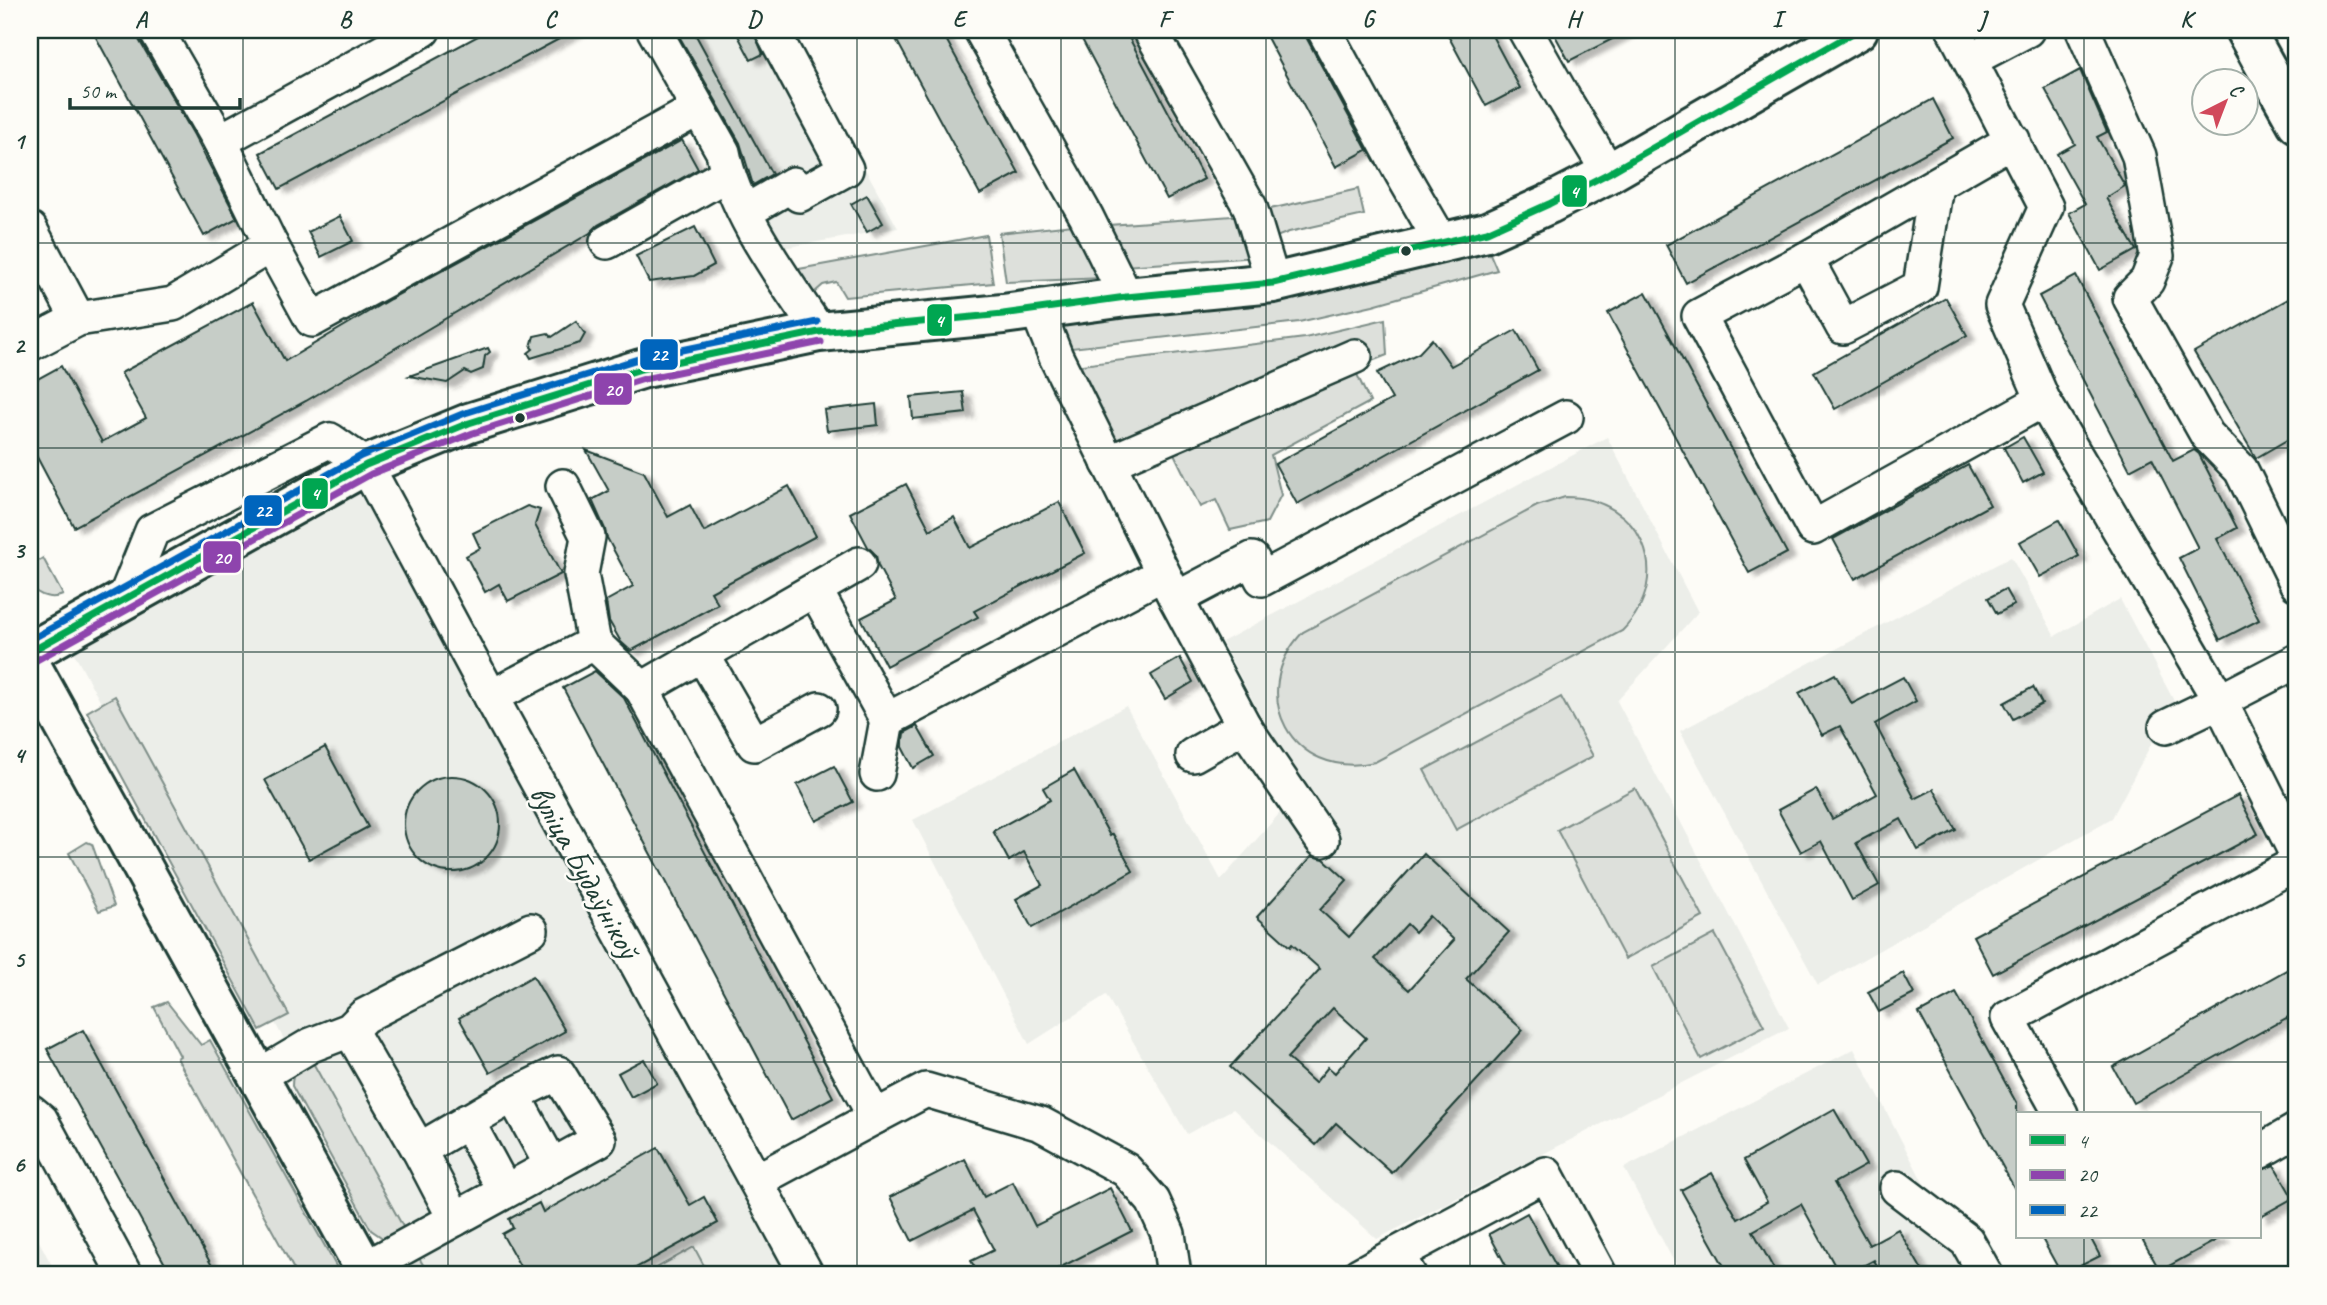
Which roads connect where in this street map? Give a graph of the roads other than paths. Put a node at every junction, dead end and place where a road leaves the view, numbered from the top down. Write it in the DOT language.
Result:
graph roads {
  1 [pos="156,30"];
  2 [pos="424,30"];
  3 [pos="654,30"];
  4 [pos="772,30"];
  5 [pos="981,30"];
  6 [pos="1150,30"];
  7 [pos="1324,30"];
  8 [pos="1525,30"];
  9 [pos="1858,30"];
  10 [pos="1954,30"];
  11 [pos="2027,30"];
  12 [pos="2084,30"];
  13 [pos="2245,30"];
  14 [pos="1970,60"];
  15 [pos="698,109"];
  16 [pos="2297,123"];
  17 [pos="220,141"];
  18 [pos="2013,141"];
  19 [pos="1609,173"];
  20 [pos="727,174"];
  21 [pos="1936,186"];
  22 [pos="745,212"];
  23 [pos="30,229"];
  24 [pos="607,242"];
  25 [pos="1442,243"];
  26 [pos="271,245"];
  27 [pos="1806,259"];
  28 [pos="1273,283"];
  29 [pos="1126,297"];
  30 [pos="1037,309"];
  31 [pos="78,319"];
  32 [pos="819,332"];
  33 [pos="30,344"];
  34 [pos="1355,356"];
  35 [pos="2043,400"];
  36 [pos="1566,416"];
  37 [pos="1108,463"];
  38 [pos="366,465"];
  39 [pos="563,486"];
  40 [pos="859,564"];
  41 [pos="2297,584"];
  42 [pos="1169,586"];
  43 [pos="815,590"];
  44 [pos="594,643"];
  45 [pos="30,652"];
  46 [pos="702,654"];
  47 [pos="2297,661"];
  48 [pos="30,664"];
  49 [pos="642,689"];
  50 [pos="491,697"];
  51 [pos="2220,701"];
  52 [pos="819,709"];
  53 [pos="887,720"];
  54 [pos="1244,726"];
  55 [pos="2166,727"];
  56 [pos="1193,755"];
  57 [pos="877,775"];
  58 [pos="1322,840"];
  59 [pos="2297,855"];
  60 [pos="2297,863"];
  61 [pos="531,930"];
  62 [pos="350,1030"];
  63 [pos="257,1077"];
  64 [pos="513,1095"];
  65 [pos="30,1111"];
  66 [pos="2060,1112"];
  67 [pos="875,1117"];
  68 [pos="467,1121"];
  69 [pos="2297,1130"];
  70 [pos="419,1150"];
  71 [pos="2260,1151"];
  72 [pos="552,1166"];
  73 [pos="756,1181"];
  74 [pos="1897,1188"];
  75 [pos="505,1191"];
  76 [pos="455,1219"];
  77 [pos="1403,1265"];
  78 [pos="366,1272"];
  79 [pos="125,1275"];
  80 [pos="807,1275"];
  81 [pos="1174,1275"];
  82 [pos="1360,1275"];
  83 [pos="1600,1275"];
  84 [pos="1986,1275"];
  1 -- 17 [label="street"];
  2 -- 17 [label="street"];
  3 -- 15 [label="street"];
  4 -- 22 [label="street"];
  5 -- 29 [label="street"];
  6 -- 28 [label="street"];
  7 -- 25 [label="street"];
  8 -- 19 [label="street"];
  9 -- 19 [label="main road"];
  10 -- 14 [label="street"];
  11 -- 14 [label="street"];
  12 -- 41 [label="street"];
  13 -- 16 [label="main road"];
  14 -- 18 [label="street"];
  15 -- 20 [label="street"];
  15 -- 26 [label="street"];
  17 -- 26 [label="street"];
  18 -- 21 [label="street"];
  18 -- 35 [label="street"];
  19 -- 25 [label="main road"];
  20 -- 22 [label="street"];
  20 -- 24 [label="street"];
  21 -- 27 [label="street"];
  21 -- 27 [label="street"];
  22 -- 32 [label="street"];
  23 -- 31 [label="street"];
  25 -- 28 [label="main road"];
  26 -- 31 [label="street"];
  27 -- 35 [label="street"];
  28 -- 29 [label="main road"];
  29 -- 30 [label="main road"];
  30 -- 32 [label="main road"];
  30 -- 37 [label="street"];
  31 -- 33 [label="street"];
  32 -- 38 [label="main road"];
  34 -- 37 [label="street"];
  35 -- 51 [label="street"];
  36 -- 42 [label="street"];
  37 -- 42 [label="street"];
  38 -- 45 [label="main road"];
  38 -- 50 [label="street, вуліца Будаўнікоў"];
  39 -- 44 [label="street"];
  40 -- 43 [label="street"];
  42 -- 53 [label="street"];
  42 -- 54 [label="street"];
  43 -- 46 [label="street"];
  43 -- 53 [label="street"];
  44 -- 49 [label="street"];
  44 -- 50 [label="street"];
  46 -- 49 [label="street"];
  46 -- 52 [label="street"];
  47 -- 51 [label="street"];
  48 -- 63 [label="main road"];
  49 -- 67 [label="street"];
  50 -- 73 [label="street, вуліца Будаўнікоў"];
  51 -- 55 [label="street"];
  51 -- 59 [label="street"];
  53 -- 57 [label="street"];
  54 -- 56 [label="street"];
  54 -- 58 [label="street"];
  60 -- 66 [label="street"];
  61 -- 62 [label="street"];
  62 -- 63 [label="street"];
  62 -- 70 [label="street"];
  63 -- 78 [label="main road"];
  64 -- 68 [label="street"];
  64 -- 72 [label="street"];
  64 -- 72 [label="street"];
  65 -- 79 [label="street"];
  67 -- 73 [label="street"];
  67 -- 81 [label="street"];
  68 -- 70 [label="street"];
  68 -- 75 [label="street"];
  69 -- 71 [label="street"];
  70 -- 76 [label="street"];
  72 -- 75 [label="street"];
  73 -- 80 [label="street, вуліца Будаўнікоў"];
  74 -- 84 [label="street"];
  75 -- 76 [label="street"];
  76 -- 78 [label="street"];
  77 -- 82 [label="street"];
  77 -- 83 [label="street"];
}
